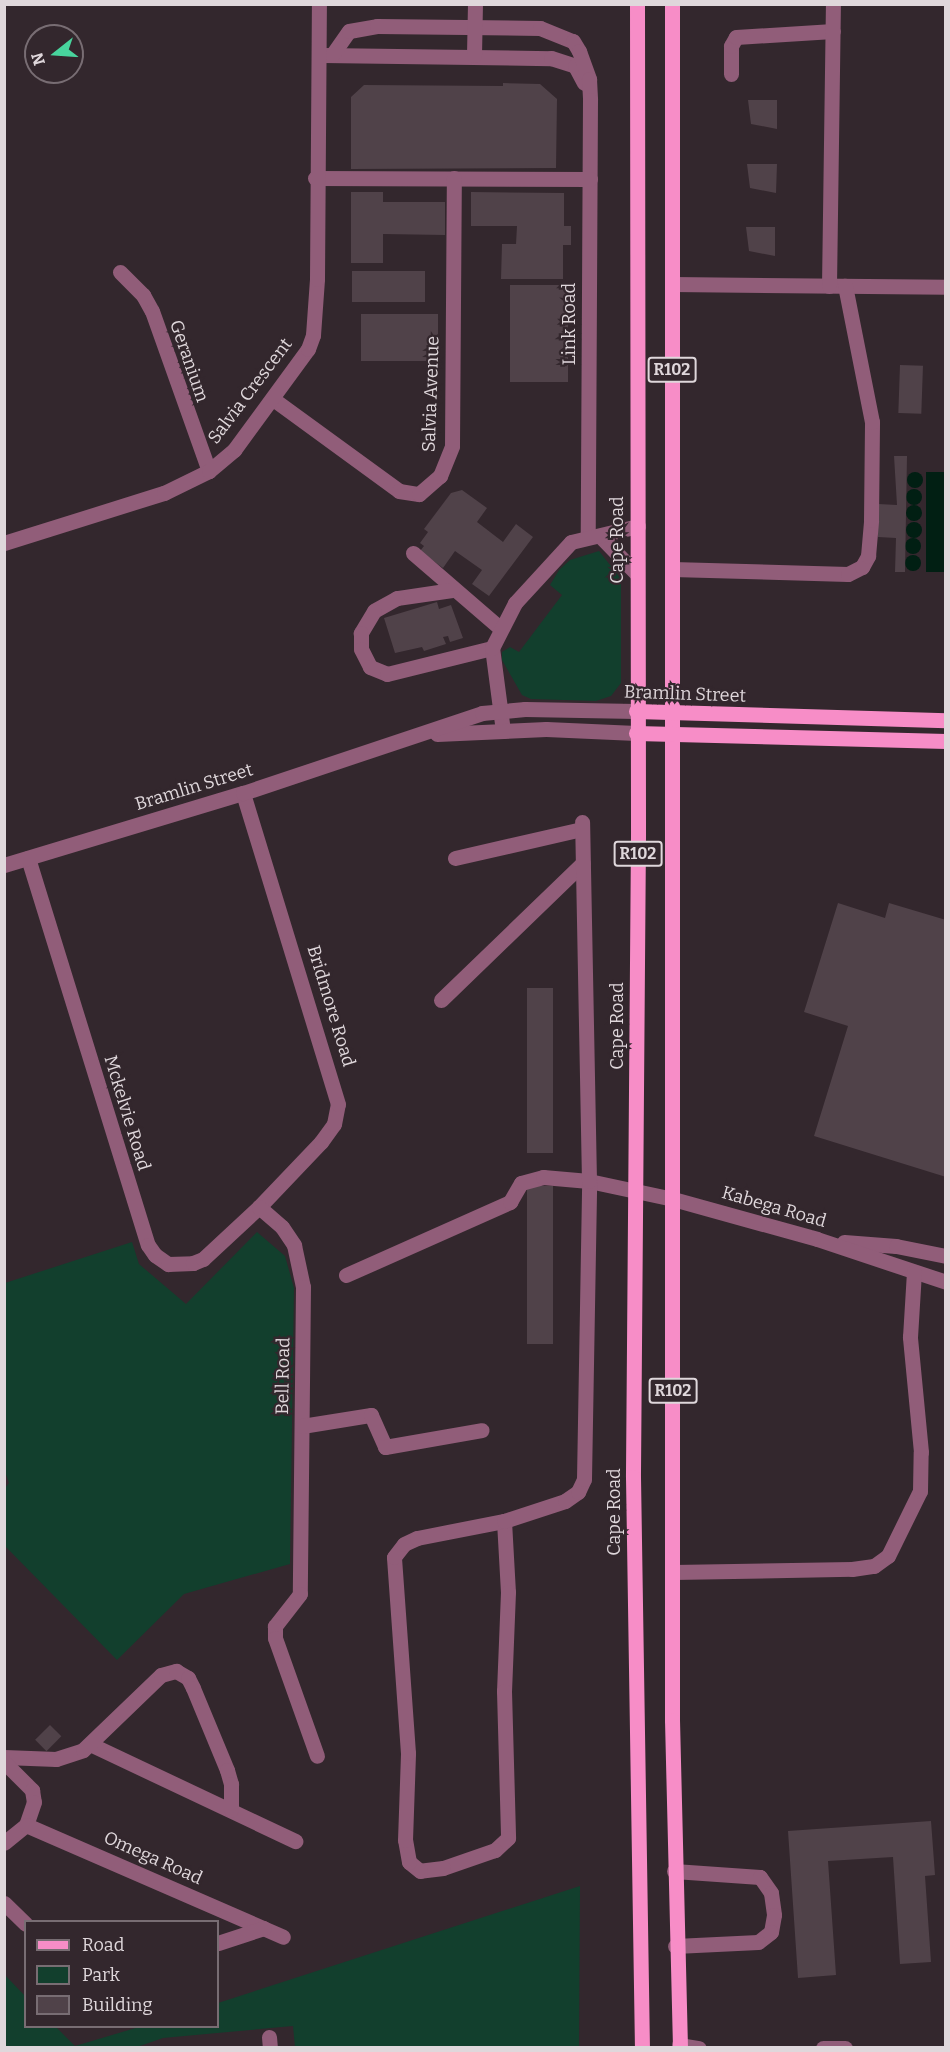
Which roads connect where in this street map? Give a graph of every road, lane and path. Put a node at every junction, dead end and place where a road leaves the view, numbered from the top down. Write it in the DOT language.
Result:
graph roads {
  1 [pos="319,4"];
  2 [pos="474,4"];
  3 [pos="637,4"];
  4 [pos="672,4"];
  5 [pos="833,4"];
  6 [pos="473,27"];
  7 [pos="833,31"];
  8 [pos="325,55"];
  9 [pos="474,55"];
  10 [pos="731,74"];
  11 [pos="590,100"];
  12 [pos="315,177"];
  13 [pos="454,178"];
  14 [pos="590,179"];
  15 [pos="120,272"];
  16 [pos="672,284"];
  17 [pos="829,286"];
  18 [pos="845,286"];
  19 [pos="945,287"];
  20 [pos="273,399"];
  21 [pos="208,471"];
  22 [pos="638,526"];
  23 [pos="594,535"];
  24 [pos="4,543"];
  25 [pos="413,553"];
  26 [pos="672,569"];
  27 [pos="637,574"];
  28 [pos="452,590"];
  29 [pos="500,628"];
  30 [pos="492,648"];
  31 [pos="499,711"];
  32 [pos="636,711"];
  33 [pos="673,714"];
  34 [pos="945,720"];
  35 [pos="503,731"];
  36 [pos="636,733"];
  37 [pos="428,734"];
  38 [pos="671,735"];
  39 [pos="945,741"];
  40 [pos="243,793"];
  41 [pos="28,858"];
  42 [pos="455,858"];
  43 [pos="583,863"];
  44 [pos="4,865"];
  45 [pos="441,1000"];
  46 [pos="589,1181"];
  47 [pos="635,1191"];
  48 [pos="673,1199"];
  49 [pos="259,1207"];
  50 [pos="817,1239"];
  51 [pos="945,1256"];
  52 [pos="914,1272"];
  53 [pos="346,1275"];
  54 [pos="945,1282"];
  55 [pos="302,1426"];
  56 [pos="482,1431"];
  57 [pos="504,1521"];
  58 [pos="673,1572"];
  59 [pos="92,1744"];
  60 [pos="317,1756"];
  61 [pos="4,1759"];
  62 [pos="231,1810"];
  63 [pos="26,1825"];
  64 [pos="295,1841"];
  65 [pos="4,1843"];
  66 [pos="674,1871"];
  67 [pos="4,1903"];
  68 [pos="24,1922"];
  69 [pos="264,1928"];
  70 [pos="283,1937"];
  71 [pos="219,1943"];
  72 [pos="675,1946"];
  73 [pos="680,2047"];
  74 [pos="642,2048"];
  75 [pos="699,2048"];
  76 [pos="823,2048"];
  77 [pos="845,2048"];
  1 -- 8 [label="street, Salvia Crescent"];
  2 -- 6 [label="street"];
  3 -- 22 [label="main road, Cape Road / R102"];
  4 -- 16 [label="main road, R102"];
  5 -- 7 [label="street"];
  6 -- 8 [label="street, Link Road"];
  6 -- 9 [label="street"];
  6 -- 11 [label="street, Link Road"];
  7 -- 10 [label="street"];
  7 -- 17 [label="street"];
  8 -- 9 [label="street, Link Road"];
  8 -- 12 [label="street, Salvia Crescent"];
  9 -- 11 [label="street, Link Road"];
  11 -- 14 [label="street, Link Road"];
  12 -- 13 [label="street"];
  12 -- 20 [label="street, Salvia Crescent"];
  13 -- 14 [label="street"];
  13 -- 20 [label="street, Salvia Avenue"];
  14 -- 23 [label="street, Link Road"];
  15 -- 21 [label="street, Geranium"];
  16 -- 17 [label="street"];
  16 -- 26 [label="main road, R102"];
  17 -- 18 [label="street"];
  18 -- 19 [label="street"];
  18 -- 26 [label="street"];
  20 -- 21 [label="street, Salvia Crescent"];
  21 -- 24 [label="street, Salvia Crescent"];
  22 -- 23 [label="street"];
  22 -- 27 [label="main road, Cape Road / R102"];
  23 -- 27 [label="street"];
  23 -- 29 [label="street"];
  25 -- 28 [label="street"];
  26 -- 33 [label="main road, R102"];
  27 -- 32 [label="main road, Cape Road / R102"];
  28 -- 29 [label="street"];
  28 -- 30 [label="street"];
  29 -- 30 [label="street"];
  30 -- 31 [label="street"];
  31 -- 32 [label="street, Bramlin Street"];
  31 -- 35 [label="street"];
  31 -- 37 [label="street, Bramlin Street"];
  32 -- 33 [label="main road, Bramlin Street"];
  32 -- 36 [label="main road, Cape Road / R102"];
  33 -- 34 [label="main road, Bramlin Street"];
  33 -- 38 [label="main road, R102"];
  35 -- 36 [label="street, Bramlin Street"];
  35 -- 37 [label="street, Bramlin Street"];
  36 -- 38 [label="main road, Bramlin Street"];
  36 -- 47 [label="main road, Cape Road / R102"];
  37 -- 40 [label="street, Bramlin Street"];
  38 -- 39 [label="main road, Bramlin Street"];
  38 -- 48 [label="main road, R102"];
  40 -- 41 [label="street, Bramlin Street"];
  40 -- 49 [label="street, Bridmore Road"];
  41 -- 44 [label="street, Bramlin Street"];
  41 -- 49 [label="street, Mckelvie Road"];
  42 -- 43 [label="street"];
  43 -- 45 [label="street"];
  43 -- 46 [label="street"];
  46 -- 47 [label="street, Kabega Road"];
  46 -- 53 [label="street, Kabega Road"];
  46 -- 57 [label="street"];
  47 -- 48 [label="street, Kabega Road"];
  47 -- 74 [label="main road, Cape Road / R102"];
  48 -- 50 [label="street, Kabega Road"];
  48 -- 58 [label="main road, R102"];
  49 -- 55 [label="street, Bell Road"];
  50 -- 51 [label="street"];
  50 -- 52 [label="street, Kabega Road"];
  52 -- 54 [label="street, Kabega Road"];
  52 -- 58 [label="street"];
  55 -- 56 [label="street"];
  55 -- 60 [label="street, Bell Road"];
  57 -- 57 [label="street"];
  58 -- 66 [label="main road, R102"];
  59 -- 61 [label="street"];
  59 -- 62 [label="street"];
  59 -- 62 [label="street"];
  61 -- 63 [label="street"];
  62 -- 64 [label="street"];
  63 -- 65 [label="street"];
  63 -- 69 [label="street, Omega Road"];
  66 -- 72 [label="main road, R102"];
  66 -- 72 [label="street"];
  67 -- 68 [label="street"];
  69 -- 70 [label="street, Omega Road"];
  69 -- 71 [label="street"];
  72 -- 73 [label="main road, R102"];
  73 -- 75 [label="street"];
  76 -- 77 [label="street"];
}
